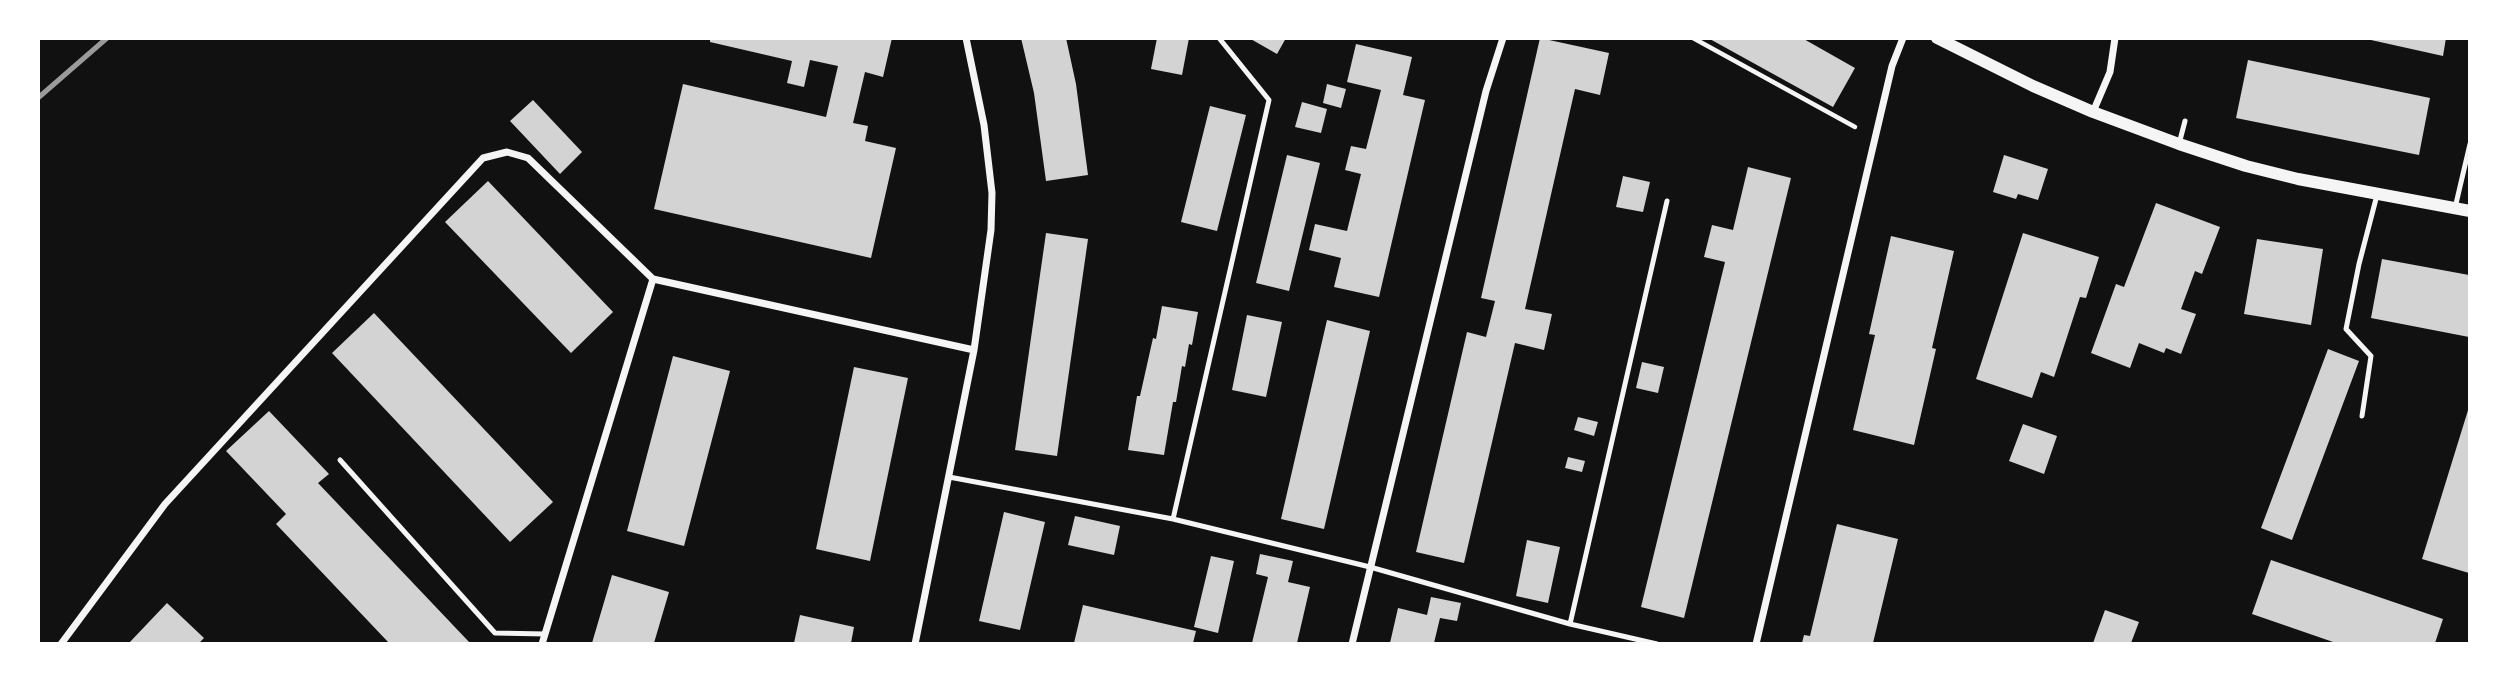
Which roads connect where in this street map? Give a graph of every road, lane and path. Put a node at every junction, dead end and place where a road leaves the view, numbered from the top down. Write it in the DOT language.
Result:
graph roads {
  1 [pos="965,38"];
  2 [pos="1219,38"];
  3 [pos="1503,38"];
  4 [pos="1693,38"];
  5 [pos="1903,38"];
  6 [pos="1937,38"];
  7 [pos="2115,38"];
  8 [pos="2093,112"];
  9 [pos="2185,121"];
  10 [pos="1875,138"];
  11 [pos="2179,144"];
  12 [pos="2469,144"];
  13 [pos="2377,195"];
  14 [pos="1667,201"];
  15 [pos="2455,208"];
  16 [pos="2469,211"];
  17 [pos="653,279"];
  18 [pos="974,350"];
  19 [pos="2362,416"];
  20 [pos="340,460"];
  21 [pos="948,477"];
  22 [pos="1173,519"];
  23 [pos="1370,567"];
  24 [pos="1570,624"];
  25 [pos="545,634"];
  26 [pos="61,643"];
  27 [pos="541,643"];
  28 [pos="915,643"];
  29 [pos="1352,643"];
  30 [pos="1657,643"];
  31 [pos="1756,643"];
  1 -- 18 [label="street"];
  2 -- 22 [label="lane"];
  3 -- 23 [label="street"];
  4 -- 10 [label="path"];
  5 -- 10 [label="street"];
  6 -- 8 [label="street"];
  7 -- 8 [label="street"];
  8 -- 11 [label="street"];
  9 -- 11 [label="lane"];
  10 -- 31 [label="street"];
  11 -- 13 [label="street"];
  12 -- 15 [label="lane"];
  13 -- 15 [label="street"];
  13 -- 19 [label="lane"];
  14 -- 24 [label="lane"];
  15 -- 16 [label="street"];
  17 -- 18 [label="street"];
  17 -- 25 [label="street"];
  17 -- 26 [label="street"];
  18 -- 21 [label="street"];
  20 -- 25 [label="lane"];
  21 -- 22 [label="lane"];
  21 -- 28 [label="street"];
  22 -- 23 [label="lane"];
  23 -- 24 [label="lane"];
  23 -- 29 [label="street"];
  24 -- 30 [label="lane"];
  25 -- 27 [label="street"];
}
